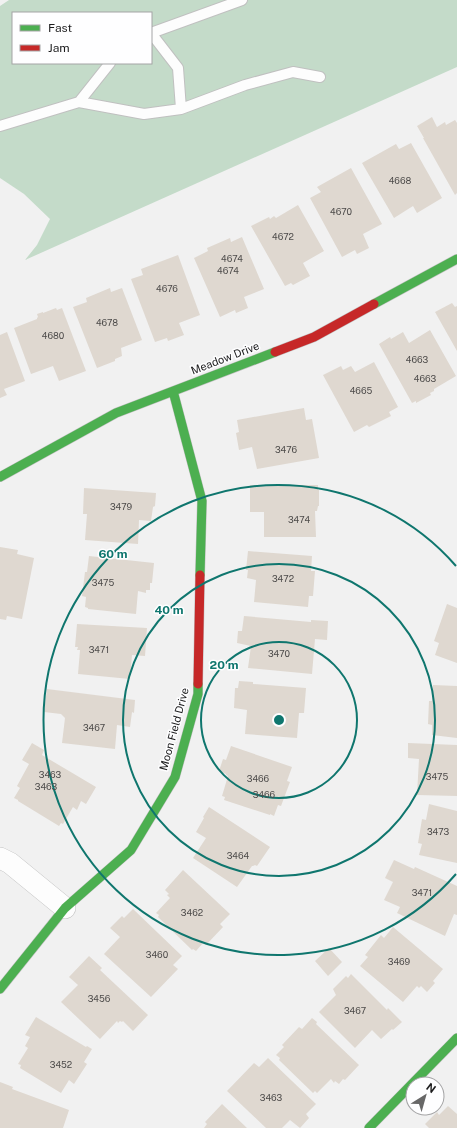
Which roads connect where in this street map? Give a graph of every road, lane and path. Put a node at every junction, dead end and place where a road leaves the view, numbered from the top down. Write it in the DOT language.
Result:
graph roads {
  1 [pos="242,0"];
  2 [pos="152,33"];
  3 [pos="152,34"];
  4 [pos="109,64"];
  5 [pos="320,77"];
  6 [pos="79,102"];
  7 [pos="181,108"];
  8 [pos="0,126"];
  9 [pos="457,259"];
  10 [pos="173,391"];
  11 [pos="0,477"];
  12 [pos="0,858"];
  13 [pos="65,908"];
  14 [pos="0,989"];
  15 [pos="457,1038"];
  16 [pos="369,1128"];
  1 -- 2 [label="lane"];
  3 -- 7 [label="lane"];
  4 -- 6 [label="lane"];
  5 -- 7 [label="lane"];
  6 -- 7 [label="lane"];
  6 -- 8 [label="lane"];
  9 -- 10 [label="street, Meadow Drive"];
  10 -- 11 [label="street, Meadow Drive"];
  10 -- 13 [label="street, Moon Field Drive"];
  12 -- 13 [label="street"];
  13 -- 14 [label="street, Moon Field Drive"];
  15 -- 16 [label="street"];
}
